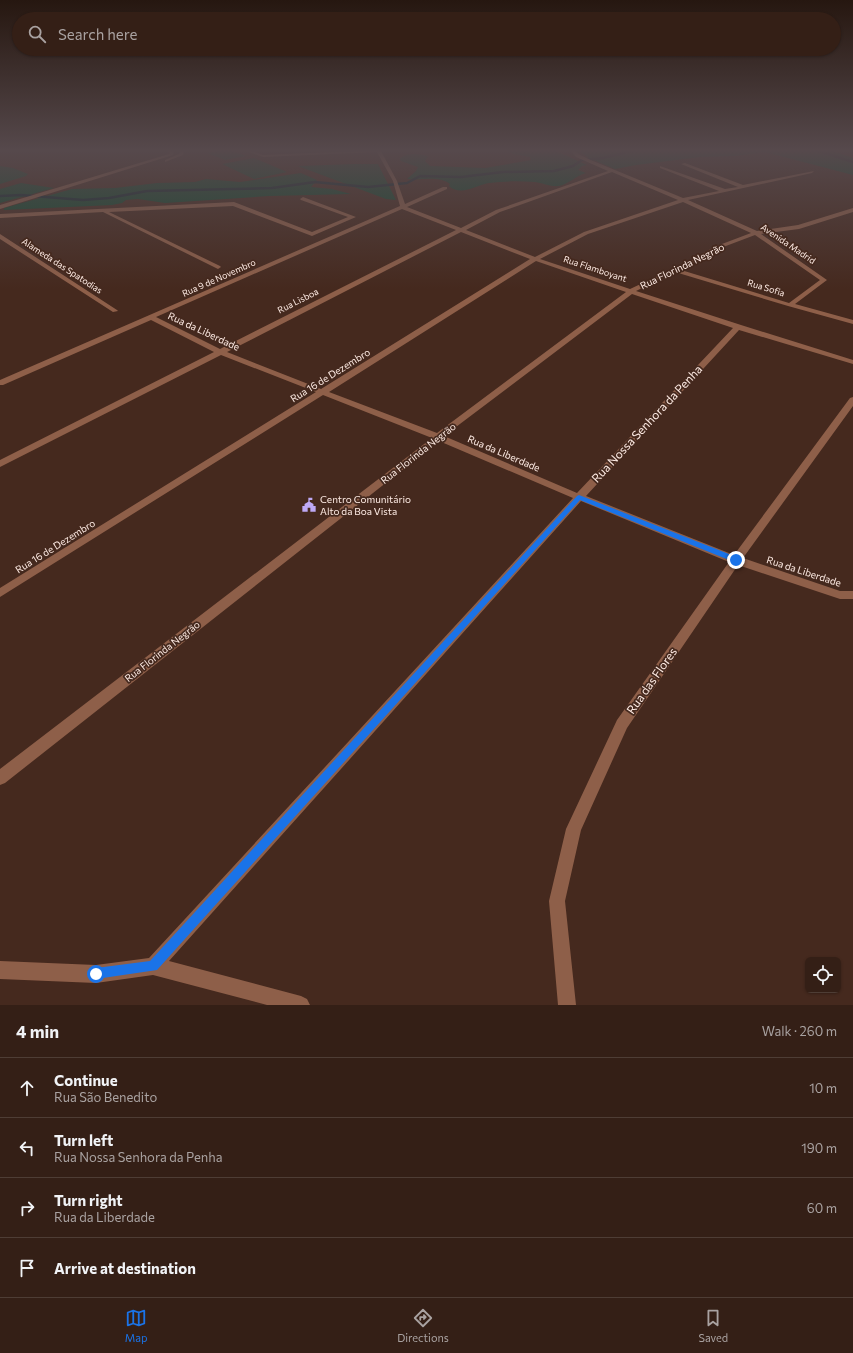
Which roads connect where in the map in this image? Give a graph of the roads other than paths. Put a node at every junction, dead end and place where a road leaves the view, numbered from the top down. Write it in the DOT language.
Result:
graph roads {
  1 [pos="40,196"];
  2 [pos="399,196"];
  3 [pos="427,196"];
  4 [pos="537,196"];
  5 [pos="673,196"];
  6 [pos="702,196"];
  7 [pos="303,199"];
  8 [pos="683,200"];
  9 [pos="0,207"];
  10 [pos="402,207"];
  11 [pos="853,210"];
  12 [pos="104,211"];
  13 [pos="0,216"];
  14 [pos="461,229"];
  15 [pos="756,233"];
  16 [pos="0,236"];
  17 [pos="535,259"];
  18 [pos="218,267"];
  19 [pos="675,270"];
  20 [pos="632,290"];
  21 [pos="790,305"];
  22 [pos="115,311"];
  23 [pos="151,317"];
  24 [pos="853,322"];
  25 [pos="738,326"];
  26 [pos="220,352"];
  27 [pos="853,362"];
  28 [pos="0,383"];
  29 [pos="323,392"];
  30 [pos="853,400"];
  31 [pos="438,437"];
  32 [pos="0,464"];
  33 [pos="579,497"];
  34 [pos="736,560"];
  35 [pos="0,593"];
  36 [pos="853,595"];
  37 [pos="0,778"];
  38 [pos="153,966"];
  39 [pos="0,970"];
  40 [pos="301,1005"];
  41 [pos="567,1005"];
  1 -- 9 [label="street"];
  2 -- 10 [label="street"];
  3 -- 10 [label="street, Rua 9 de Novembro"];
  4 -- 14 [label="street, Rua Lisboa"];
  5 -- 8 [label="street, Avenida Madrid"];
  6 -- 8 [label="street, Rua 16 de Dezembro"];
  7 -- 12 [label="street"];
  8 -- 15 [label="street, Avenida Madrid"];
  8 -- 17 [label="street, Rua 16 de Dezembro"];
  10 -- 14 [label="street, Rua Flamboyant"];
  10 -- 23 [label="street, Rua 9 de Novembro"];
  11 -- 15 [label="street, Rua Florinda Negrão"];
  12 -- 13 [label="street"];
  12 -- 18 [label="street"];
  14 -- 17 [label="street, Rua Flamboyant"];
  14 -- 26 [label="street, Rua Lisboa"];
  15 -- 19 [label="street, Rua Florinda Negrão"];
  15 -- 21 [label="street, Avenida Madrid"];
  16 -- 22 [label="street, Alameda das Spatodias"];
  17 -- 20 [label="street, Rua Flamboyant"];
  17 -- 29 [label="street, Rua 16 de Dezembro"];
  19 -- 20 [label="street, Rua Florinda Negrão"];
  19 -- 21 [label="street, Rua Sofia"];
  20 -- 25 [label="street, Rua Flamboyant"];
  20 -- 31 [label="street, Rua Florinda Negrão"];
  21 -- 24 [label="street, Rua Sofia"];
  23 -- 26 [label="street, Rua da Liberdade"];
  23 -- 28 [label="street, Rua 9 de Novembro"];
  25 -- 27 [label="street, Rua Flamboyant"];
  25 -- 33 [label="street, Rua Nossa Senhora da Penha"];
  26 -- 29 [label="street, Rua da Liberdade"];
  26 -- 32 [label="street, Rua Lisboa"];
  29 -- 31 [label="street, Rua da Liberdade"];
  29 -- 35 [label="street, Rua 16 de Dezembro"];
  30 -- 34 [label="street, Rua das Flores"];
  31 -- 33 [label="street, Rua da Liberdade"];
  31 -- 37 [label="street, Rua Florinda Negrão"];
  33 -- 34 [label="street, Rua da Liberdade"];
  33 -- 38 [label="street, Rua Nossa Senhora da Penha"];
  34 -- 36 [label="street, Rua da Liberdade"];
  34 -- 41 [label="street, Rua das Flores"];
  38 -- 39 [label="street"];
  38 -- 40 [label="street"];
}
